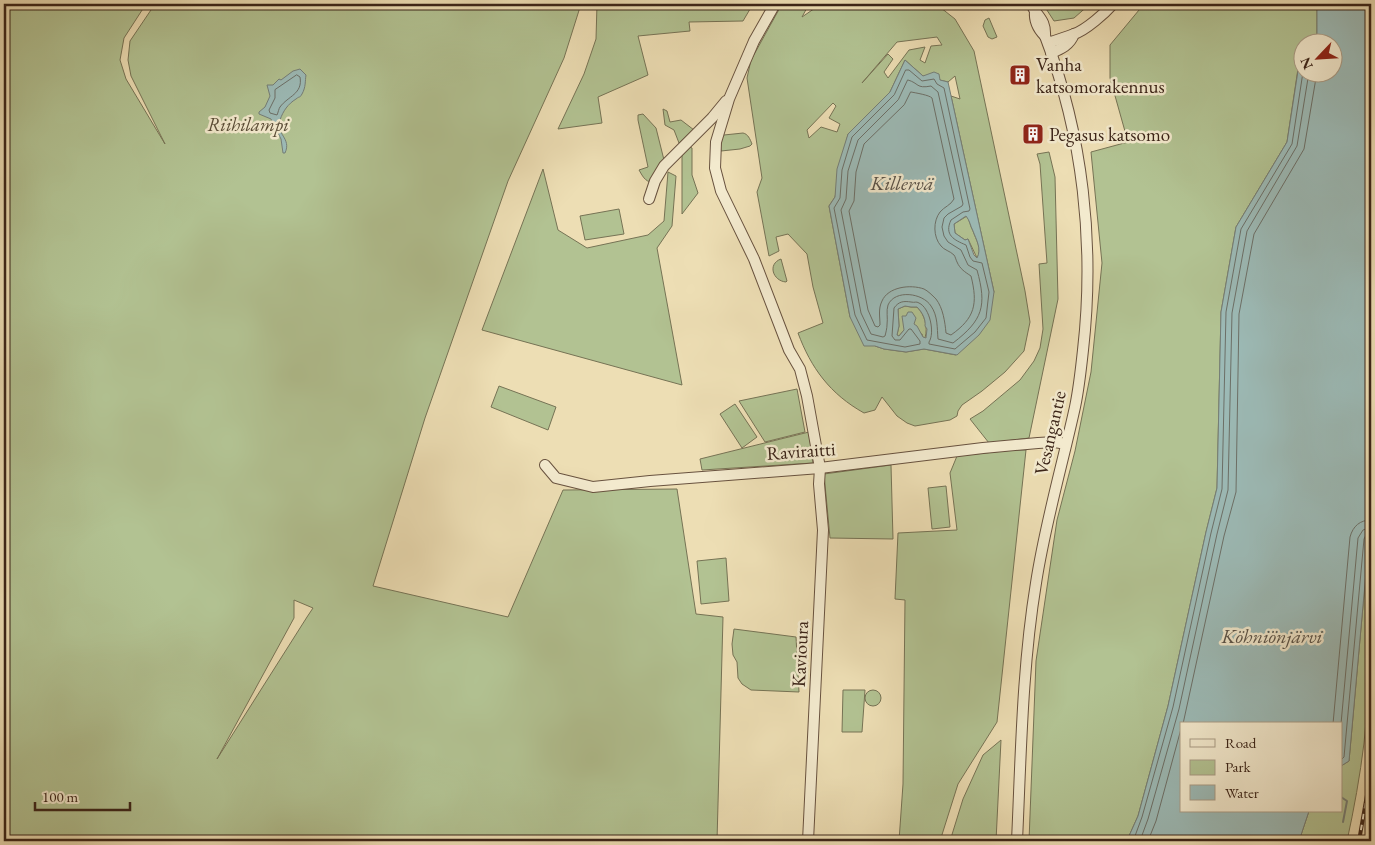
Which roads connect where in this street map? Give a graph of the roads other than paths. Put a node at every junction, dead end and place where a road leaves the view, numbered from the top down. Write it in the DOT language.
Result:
graph roads {
  1 [pos="775,4"];
  2 [pos="1113,4"];
  3 [pos="1033,7"];
  4 [pos="1074,34"];
  5 [pos="1046,39"];
  6 [pos="1051,54"];
  7 [pos="729,99"];
  8 [pos="649,199"];
  9 [pos="1066,444"];
  10 [pos="545,465"];
  11 [pos="820,468"];
  12 [pos="808,841"];
  13 [pos="1017,841"];
  1 -- 7 [label="street"];
  2 -- 4 [label="street"];
  3 -- 5 [label="street, Vesangantie"];
  4 -- 5 [label="street"];
  4 -- 6 [label="street"];
  5 -- 6 [label="street, Vesangantie"];
  6 -- 9 [label="street, Vesangantie"];
  7 -- 8 [label="street"];
  7 -- 11 [label="street, Kavioura"];
  9 -- 11 [label="street, Raviraitti"];
  9 -- 13 [label="street, Vesangantie"];
  10 -- 11 [label="street, Raviraitti"];
  11 -- 12 [label="street, Kavioura"];
}
